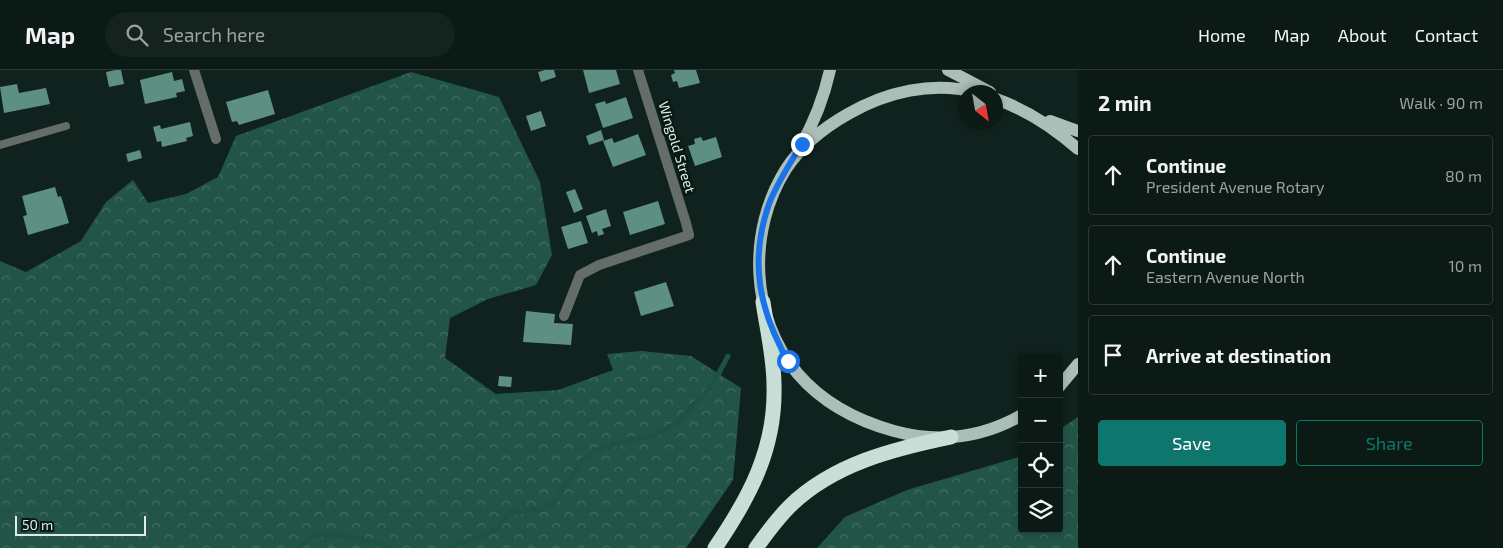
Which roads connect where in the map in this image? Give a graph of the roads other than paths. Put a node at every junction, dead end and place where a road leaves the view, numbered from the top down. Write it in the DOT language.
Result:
graph roads {
  1 [pos="194,70"];
  2 [pos="638,70"];
  3 [pos="830,70"];
  4 [pos="948,70"];
  5 [pos="977,85"];
  6 [pos="958,89"];
  7 [pos="1003,100"];
  8 [pos="1029,113"];
  9 [pos="66,126"];
  10 [pos="1078,131"];
  11 [pos="216,139"];
  12 [pos="0,145"];
  13 [pos="1078,148"];
  14 [pos="787,168"];
  15 [pos="763,302"];
  16 [pos="564,316"];
  17 [pos="1078,364"];
  18 [pos="1063,382"];
  19 [pos="1018,418"];
  20 [pos="950,437"];
  21 [pos="714,548"];
  22 [pos="756,548"];
  1 -- 11 [label="street"];
  2 -- 16 [label="street, Wingold Street"];
  3 -- 14 [label="main road"];
  4 -- 5 [label="main road"];
  6 -- 14 [label="main road"];
  7 -- 8 [label="main road"];
  8 -- 10 [label="main road"];
  8 -- 13 [label="main road"];
  9 -- 12 [label="lane"];
  14 -- 15 [label="main road"];
  15 -- 20 [label="main road"];
  15 -- 21 [label="highway"];
  17 -- 18 [label="main road"];
  19 -- 20 [label="main road"];
  20 -- 22 [label="highway"];
}
